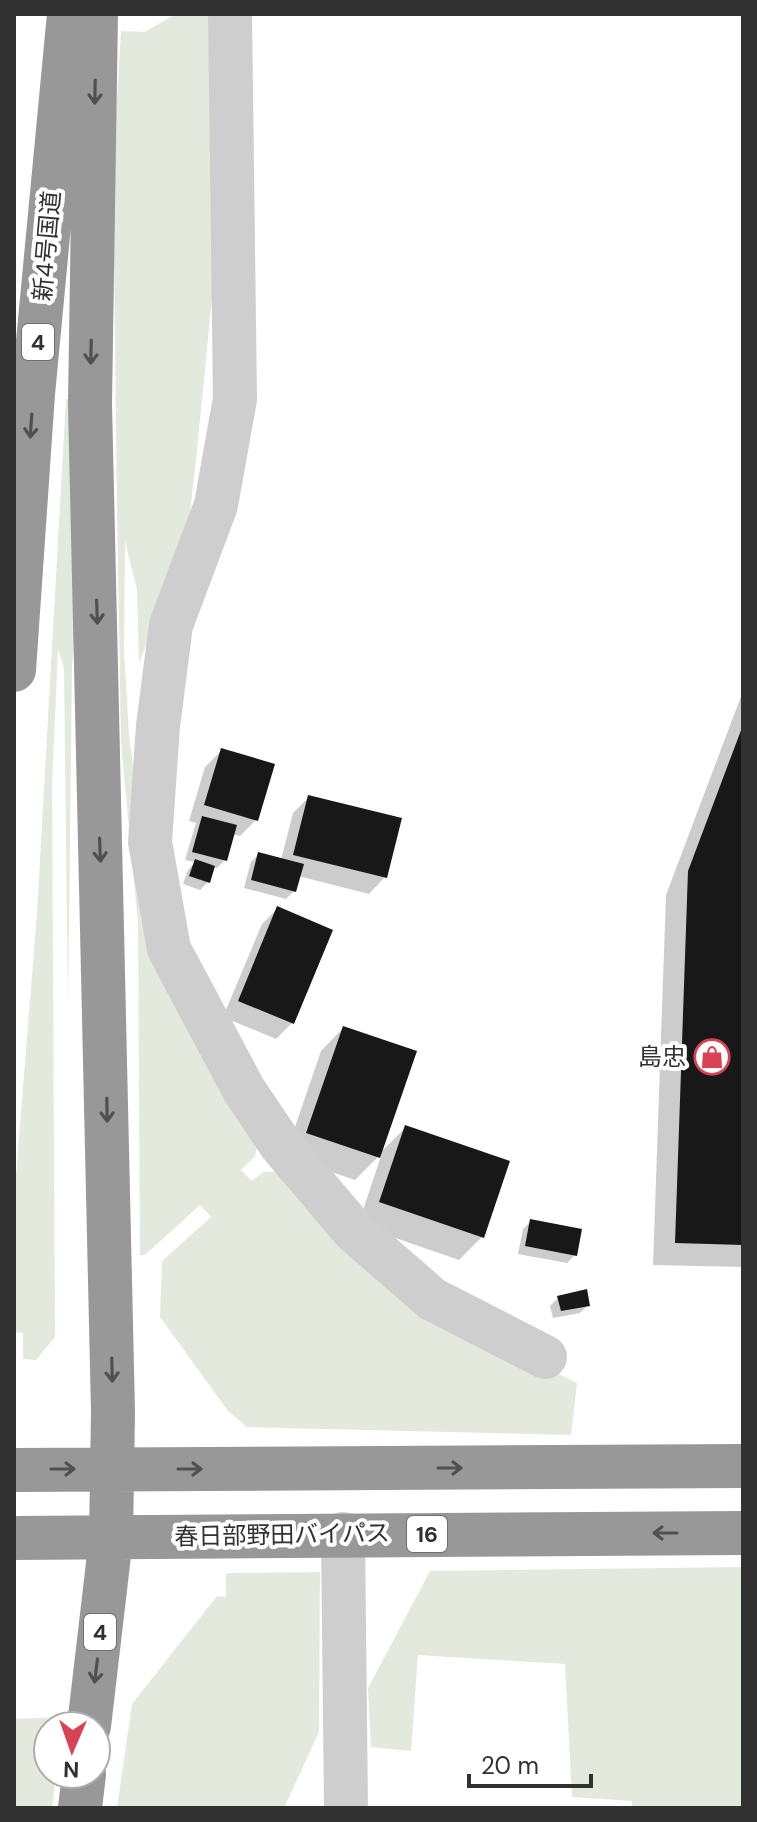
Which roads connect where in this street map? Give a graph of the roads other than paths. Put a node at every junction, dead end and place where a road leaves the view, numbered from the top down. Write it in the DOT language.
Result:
graph roads {
  1 [pos="69,14"];
  2 [pos="96,14"];
  3 [pos="230,14"];
  4 [pos="14,670"];
  5 [pos="545,1357"];
  6 [pos="743,1466"];
  7 [pos="112,1469"];
  8 [pos="14,1470"];
  9 [pos="743,1533"];
  10 [pos="343,1534"];
  11 [pos="14,1538"];
  12 [pos="111,1538"];
  13 [pos="91,1710"];
  14 [pos="346,1808"];
  1 -- 4 [label="highway, 新4号国道 / 4, one-way"];
  2 -- 7 [label="highway, one-way"];
  3 -- 5 [label="street"];
  7 -- 6 [label="highway, one-way"];
  8 -- 7 [label="highway, one-way"];
  7 -- 12 [label="highway"];
  9 -- 10 [label="highway, 春日部野田バイパス / 16, one-way"];
  10 -- 12 [label="highway, 春日部野田バイパス / 16"];
  10 -- 14 [label="street"];
  11 -- 12 [label="highway, 春日部野田バイパス / 16"];
  12 -- 13 [label="highway, 4, one-way"];
}
